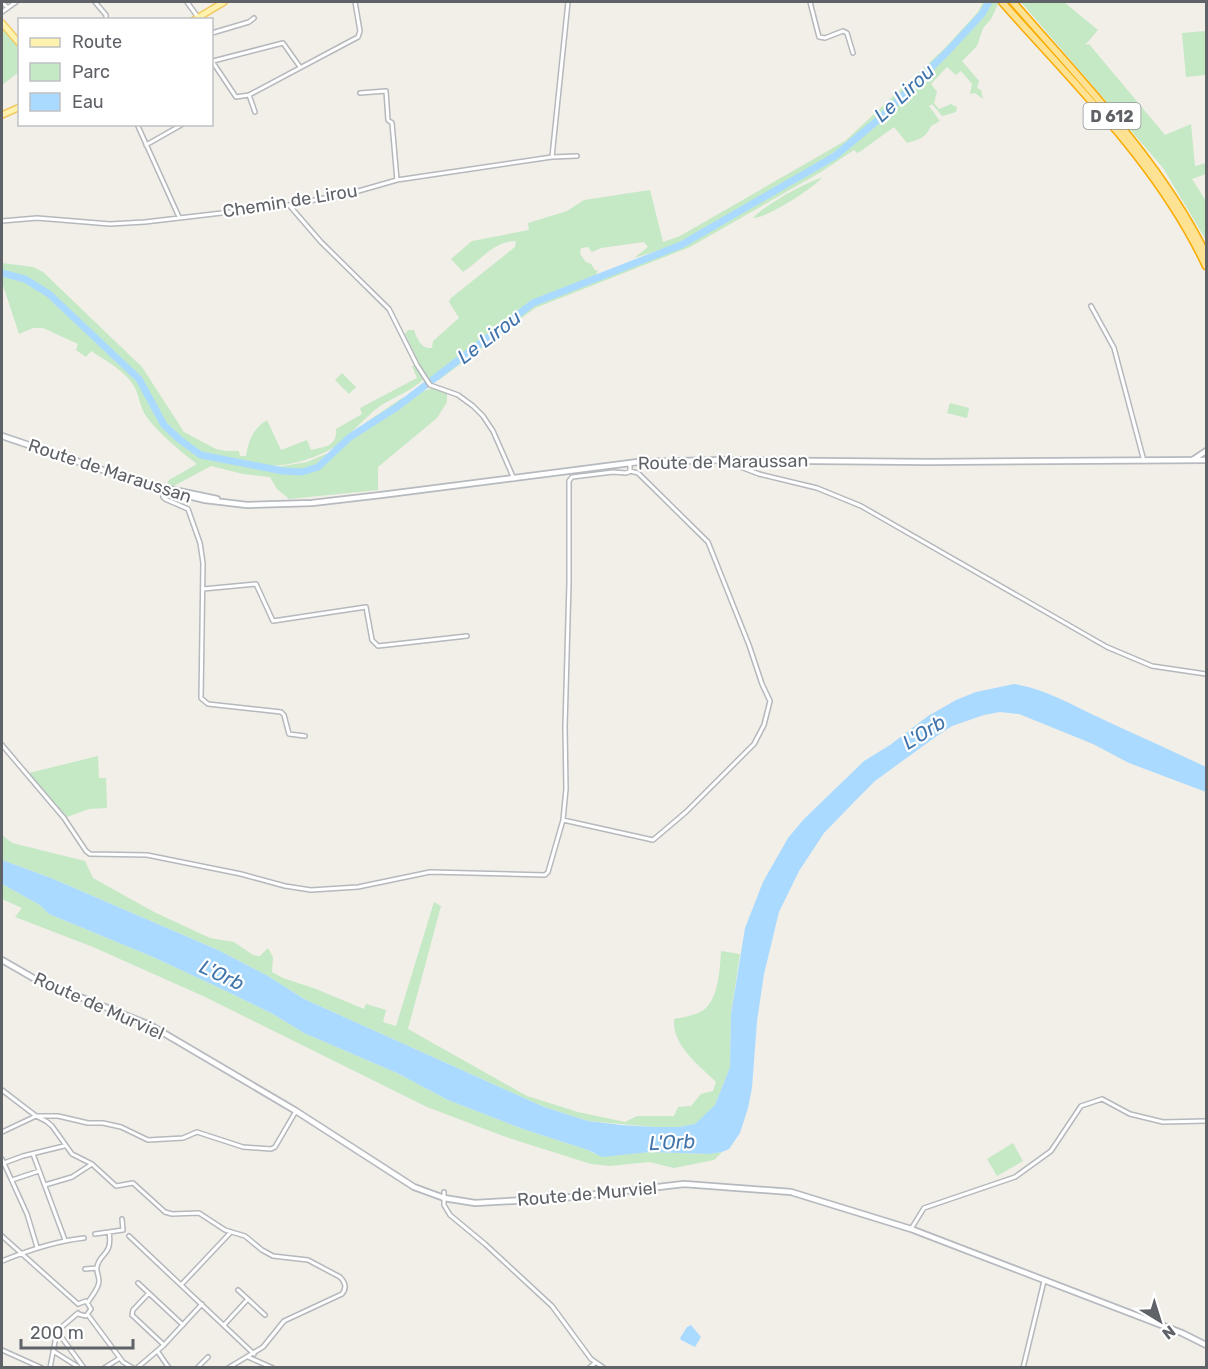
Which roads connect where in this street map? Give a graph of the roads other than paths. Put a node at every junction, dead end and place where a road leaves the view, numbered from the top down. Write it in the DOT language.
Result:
graph roads {
  1 [pos="2,2"];
  2 [pos="16,2"];
  3 [pos="95,2"];
  4 [pos="187,2"];
  5 [pos="224,2"];
  6 [pos="355,2"];
  7 [pos="568,2"];
  8 [pos="810,2"];
  9 [pos="1002,2"];
  10 [pos="1013,2"];
  11 [pos="8,8"];
  12 [pos="2,12"];
  13 [pos="106,18"];
  14 [pos="196,18"];
  15 [pos="199,18"];
  16 [pos="254,18"];
  17 [pos="2,23"];
  18 [pos="213,33"];
  19 [pos="18,42"];
  20 [pos="853,53"];
  21 [pos="213,61"];
  22 [pos="213,62"];
  23 [pos="300,67"];
  24 [pos="360,93"];
  25 [pos="249,95"];
  26 [pos="18,108"];
  27 [pos="255,112"];
  28 [pos="2,115"];
  29 [pos="138,126"];
  30 [pos="179,126"];
  31 [pos="146,145"];
  32 [pos="577,156"];
  33 [pos="552,157"];
  34 [pos="397,180"];
  35 [pos="289,205"];
  36 [pos="179,217"];
  37 [pos="2,221"];
  38 [pos="1206,254"];
  39 [pos="1206,266"];
  40 [pos="1091,306"];
  41 [pos="2,435"];
  42 [pos="1206,451"];
  43 [pos="1194,459"];
  44 [pos="723,460"];
  45 [pos="1144,460"];
  46 [pos="1206,460"];
  47 [pos="630,463"];
  48 [pos="631,471"];
  49 [pos="514,479"];
  50 [pos="165,489"];
  51 [pos="203,589"];
  52 [pos="467,636"];
  53 [pos="1206,674"];
  54 [pos="305,736"];
  55 [pos="2,745"];
  56 [pos="563,820"];
  57 [pos="2,960"];
  58 [pos="2,1090"];
  59 [pos="296,1111"];
  60 [pos="36,1116"];
  61 [pos="1206,1121"];
  62 [pos="2,1132"];
  63 [pos="64,1146"];
  64 [pos="33,1154"];
  65 [pos="2,1159"];
  66 [pos="4,1163"];
  67 [pos="92,1164"];
  68 [pos="39,1172"];
  69 [pos="11,1180"];
  70 [pos="45,1185"];
  71 [pos="444,1192"];
  72 [pos="444,1198"];
  73 [pos="122,1219"];
  74 [pos="911,1229"];
  75 [pos="109,1232"];
  76 [pos="231,1232"];
  77 [pos="95,1234"];
  78 [pos="2,1236"];
  79 [pos="129,1236"];
  80 [pos="84,1238"];
  81 [pos="65,1240"];
  82 [pos="37,1247"];
  83 [pos="20,1254"];
  84 [pos="2,1262"];
  85 [pos="97,1268"];
  86 [pos="85,1269"];
  87 [pos="1045,1280"];
  88 [pos="138,1283"];
  89 [pos="181,1285"];
  90 [pos="238,1290"];
  91 [pos="149,1293"];
  92 [pos="248,1299"];
  93 [pos="88,1302"];
  94 [pos="78,1304"];
  95 [pos="202,1305"];
  96 [pos="78,1313"];
  97 [pos="88,1315"];
  98 [pos="265,1315"];
  99 [pos="183,1325"];
  100 [pos="224,1325"];
  101 [pos="57,1331"];
  102 [pos="164,1345"];
  103 [pos="1206,1345"];
  104 [pos="2,1350"];
  105 [pos="52,1351"];
  106 [pos="158,1351"];
  107 [pos="254,1353"];
  108 [pos="208,1357"];
  109 [pos="248,1357"];
  110 [pos="120,1358"];
  111 [pos="595,1363"];
  112 [pos="42,1368"];
  113 [pos="50,1368"];
  114 [pos="82,1368"];
  115 [pos="104,1368"];
  116 [pos="135,1368"];
  117 [pos="169,1368"];
  118 [pos="197,1368"];
  119 [pos="228,1368"];
  120 [pos="273,1368"];
  121 [pos="590,1368"];
  122 [pos="604,1368"];
  123 [pos="1023,1368"];
  1 -- 11 [label="street"];
  2 -- 11 [label="street"];
  3 -- 13 [label="street"];
  4 -- 14 [label="street"];
  5 -- 15 [label="main road"];
  6 -- 23 [label="street"];
  7 -- 33 [label="street"];
  8 -- 20 [label="street"];
  9 -- 39 [label="highway, D 612"];
  10 -- 38 [label="highway, D 612"];
  11 -- 12 [label="street"];
  16 -- 18 [label="street"];
  17 -- 19 [label="main road"];
  21 -- 23 [label="street"];
  22 -- 25 [label="street"];
  23 -- 25 [label="street"];
  24 -- 34 [label="street"];
  25 -- 27 [label="street"];
  26 -- 28 [label="main road"];
  29 -- 31 [label="street"];
  30 -- 31 [label="street"];
  31 -- 36 [label="street"];
  32 -- 33 [label="street, Chemin de Lirou"];
  33 -- 34 [label="street, Chemin de Lirou"];
  34 -- 35 [label="street, Chemin de Lirou"];
  35 -- 36 [label="street, Chemin de Lirou"];
  35 -- 49 [label="street"];
  36 -- 37 [label="street, Chemin de Lirou"];
  40 -- 45 [label="street"];
  41 -- 50 [label="main road, Route de Maraussan"];
  42 -- 43 [label="main road"];
  43 -- 45 [label="main road, Route de Maraussan"];
  43 -- 46 [label="main road, Route de Maraussan"];
  44 -- 45 [label="main road, Route de Maraussan"];
  44 -- 47 [label="main road, Route de Maraussan"];
  44 -- 53 [label="street"];
  47 -- 48 [label="street"];
  47 -- 49 [label="main road, Route de Maraussan"];
  48 -- 56 [label="street"];
  48 -- 56 [label="street"];
  49 -- 50 [label="main road, Route de Maraussan"];
  50 -- 51 [label="street"];
  51 -- 52 [label="street"];
  51 -- 54 [label="street"];
  55 -- 56 [label="street"];
  57 -- 59 [label="main road, Route de Murviel"];
  58 -- 60 [label="street"];
  59 -- 60 [label="street"];
  59 -- 72 [label="main road, Route de Murviel"];
  60 -- 62 [label="street"];
  60 -- 63 [label="street"];
  61 -- 74 [label="street"];
  63 -- 64 [label="street"];
  63 -- 67 [label="street"];
  64 -- 66 [label="street"];
  64 -- 68 [label="street"];
  65 -- 66 [label="street"];
  66 -- 69 [label="street"];
  67 -- 70 [label="street"];
  67 -- 76 [label="street"];
  68 -- 69 [label="street"];
  68 -- 70 [label="street"];
  69 -- 82 [label="street"];
  70 -- 81 [label="street"];
  71 -- 72 [label="street"];
  72 -- 74 [label="main road, Route de Murviel"];
  72 -- 111 [label="street"];
  73 -- 75 [label="street"];
  74 -- 87 [label="main road, Route de Murviel"];
  75 -- 77 [label="street"];
  75 -- 85 [label="street"];
  76 -- 89 [label="street"];
  76 -- 107 [label="street"];
  78 -- 83 [label="street"];
  79 -- 89 [label="street"];
  80 -- 81 [label="street"];
  81 -- 82 [label="street"];
  82 -- 83 [label="street"];
  83 -- 84 [label="street"];
  83 -- 94 [label="street"];
  85 -- 86 [label="street"];
  85 -- 93 [label="street"];
  87 -- 103 [label="main road, Route de Murviel"];
  87 -- 123 [label="street"];
  88 -- 91 [label="street"];
  89 -- 95 [label="street"];
  90 -- 92 [label="street"];
  91 -- 99 [label="street"];
  91 -- 102 [label="street"];
  92 -- 98 [label="street"];
  92 -- 100 [label="street"];
  93 -- 94 [label="street"];
  93 -- 97 [label="street"];
  94 -- 96 [label="street"];
  95 -- 99 [label="street"];
  95 -- 100 [label="street"];
  96 -- 97 [label="street"];
  96 -- 101 [label="street"];
  97 -- 110 [label="street"];
  99 -- 102 [label="street"];
  100 -- 107 [label="street"];
  101 -- 105 [label="street"];
  101 -- 114 [label="street"];
  102 -- 106 [label="street"];
  104 -- 112 [label="street"];
  105 -- 113 [label="street"];
  105 -- 114 [label="street"];
  106 -- 116 [label="street"];
  106 -- 117 [label="street"];
  107 -- 109 [label="street"];
  108 -- 118 [label="street"];
  109 -- 119 [label="street"];
  109 -- 120 [label="street"];
  110 -- 115 [label="street"];
  110 -- 116 [label="street"];
  111 -- 121 [label="street"];
  111 -- 122 [label="street"];
}
